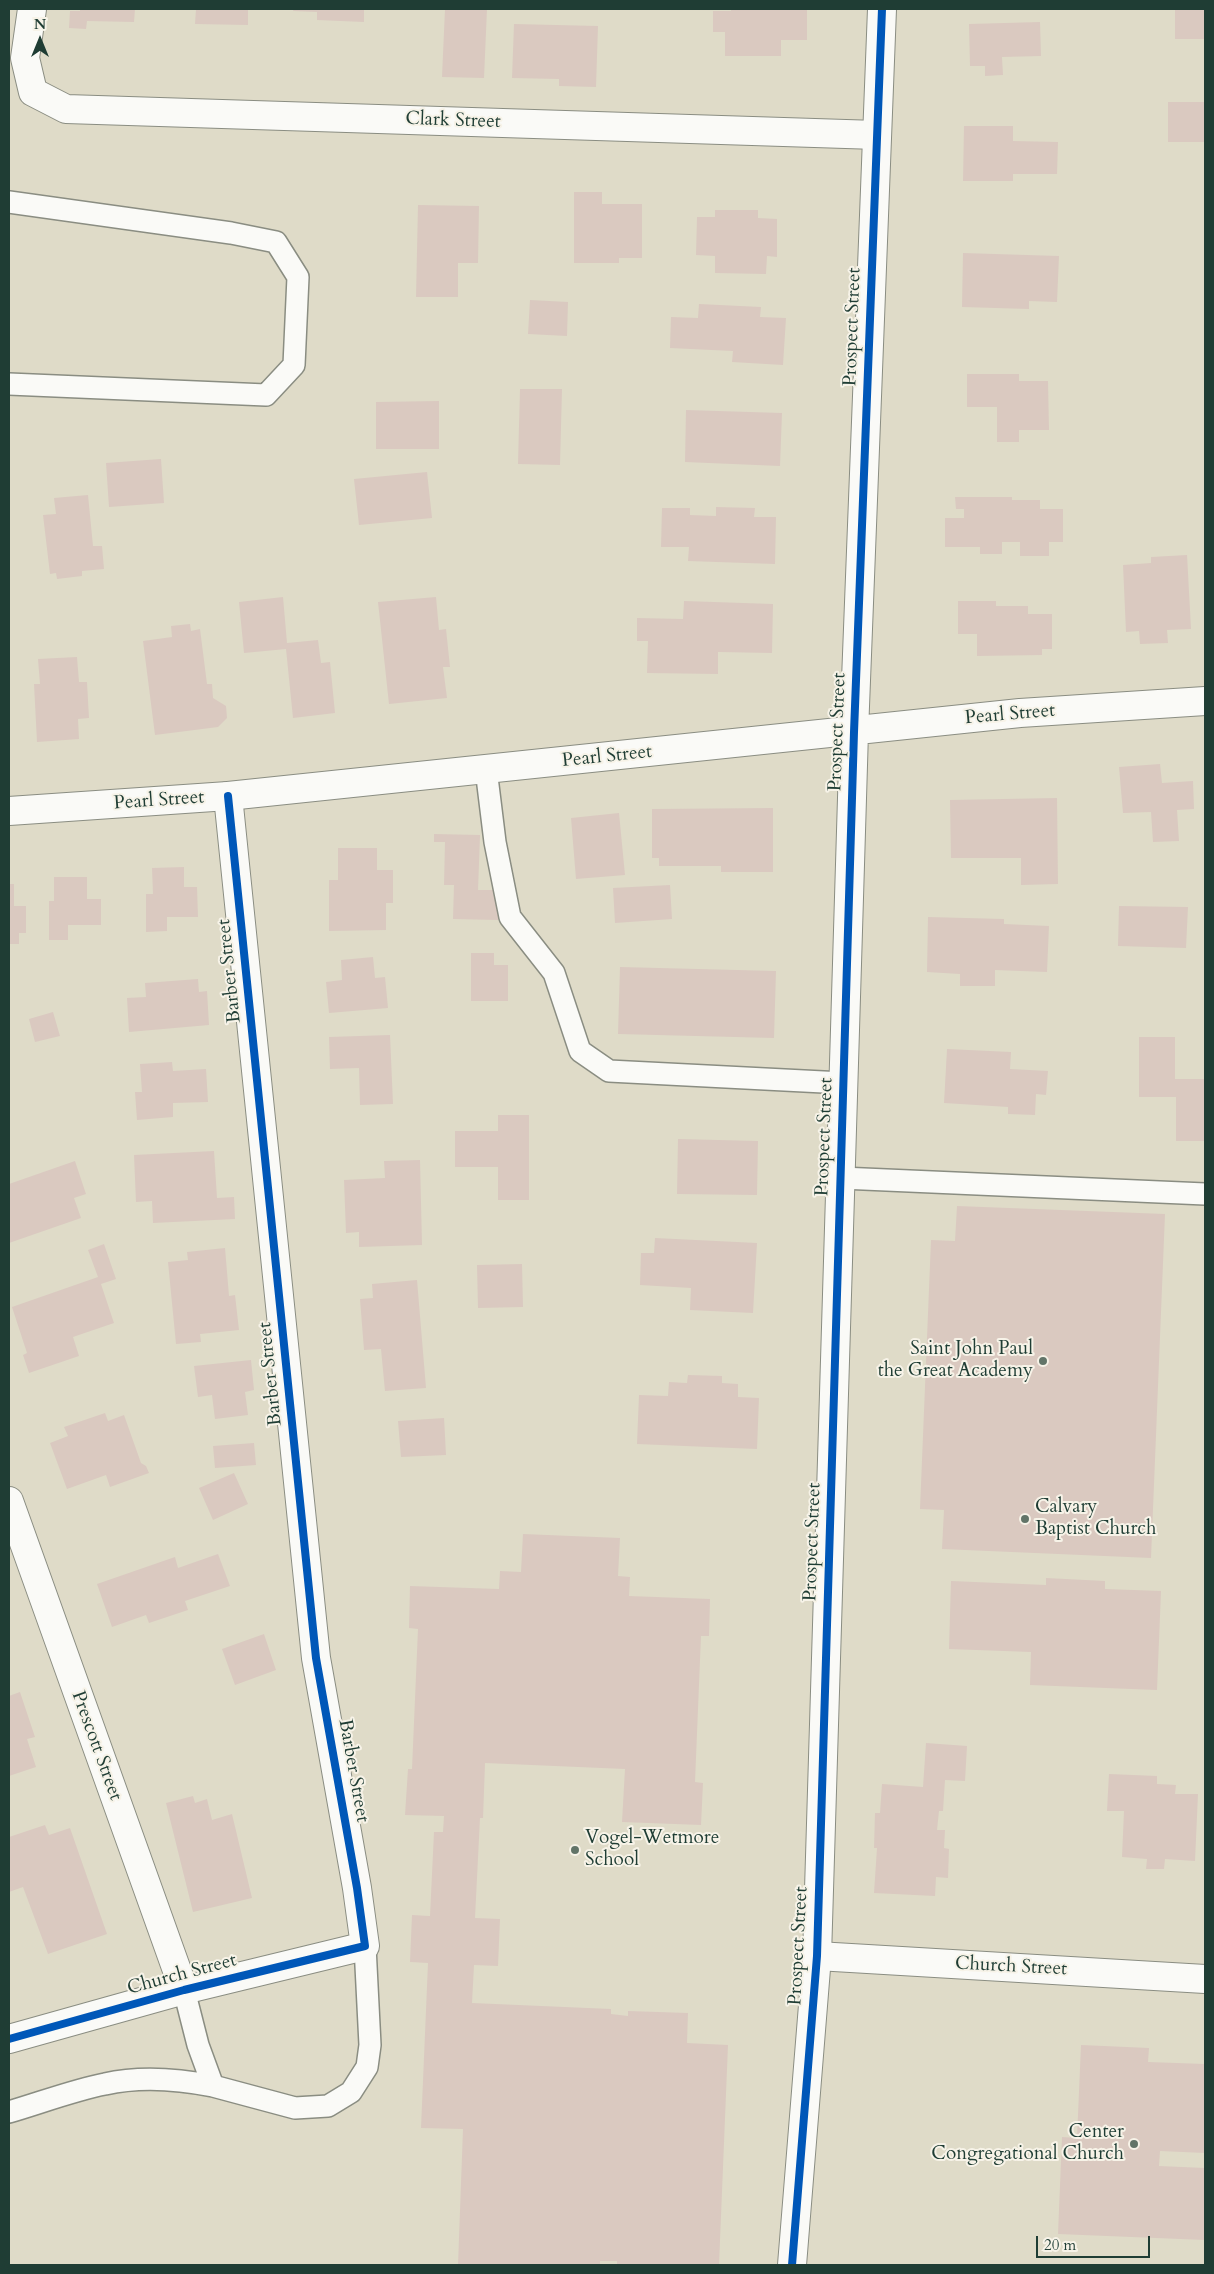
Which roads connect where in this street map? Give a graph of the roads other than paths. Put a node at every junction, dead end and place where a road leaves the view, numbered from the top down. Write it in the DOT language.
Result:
graph roads {
  1 [pos="32,9"];
  2 [pos="882,9"];
  3 [pos="877,135"];
  4 [pos="9,202"];
  5 [pos="9,384"];
  6 [pos="1205,701"];
  7 [pos="854,732"];
  8 [pos="486,769"];
  9 [pos="228,796"];
  10 [pos="9,811"];
  11 [pos="843,1083"];
  12 [pos="840,1178"];
  13 [pos="1205,1194"];
  14 [pos="9,1501"];
  15 [pos="365,1946"];
  16 [pos="817,1956"];
  17 [pos="1205,1979"];
  18 [pos="184,1990"];
  19 [pos="9,2039"];
  20 [pos="213,2086"];
  21 [pos="9,2112"];
  22 [pos="792,2265"];
  1 -- 3 [label="street, Clark Street"];
  2 -- 3 [label="street, Prospect Street"];
  3 -- 7 [label="street, Prospect Street"];
  4 -- 5 [label="lane"];
  6 -- 7 [label="street, Pearl Street"];
  7 -- 8 [label="street, Pearl Street"];
  7 -- 11 [label="street, Prospect Street"];
  8 -- 9 [label="street, Pearl Street"];
  8 -- 11 [label="lane"];
  9 -- 10 [label="street, Pearl Street"];
  9 -- 15 [label="street, Barber Street"];
  11 -- 12 [label="street, Prospect Street"];
  12 -- 13 [label="lane"];
  12 -- 16 [label="street, Prospect Street"];
  14 -- 18 [label="street, Prescott Street"];
  15 -- 18 [label="street, Church Street"];
  15 -- 20 [label="lane"];
  16 -- 17 [label="street, Church Street"];
  16 -- 22 [label="street, Prospect Street"];
  18 -- 19 [label="street, Church Street"];
  18 -- 20 [label="lane"];
  20 -- 21 [label="lane"];
}
